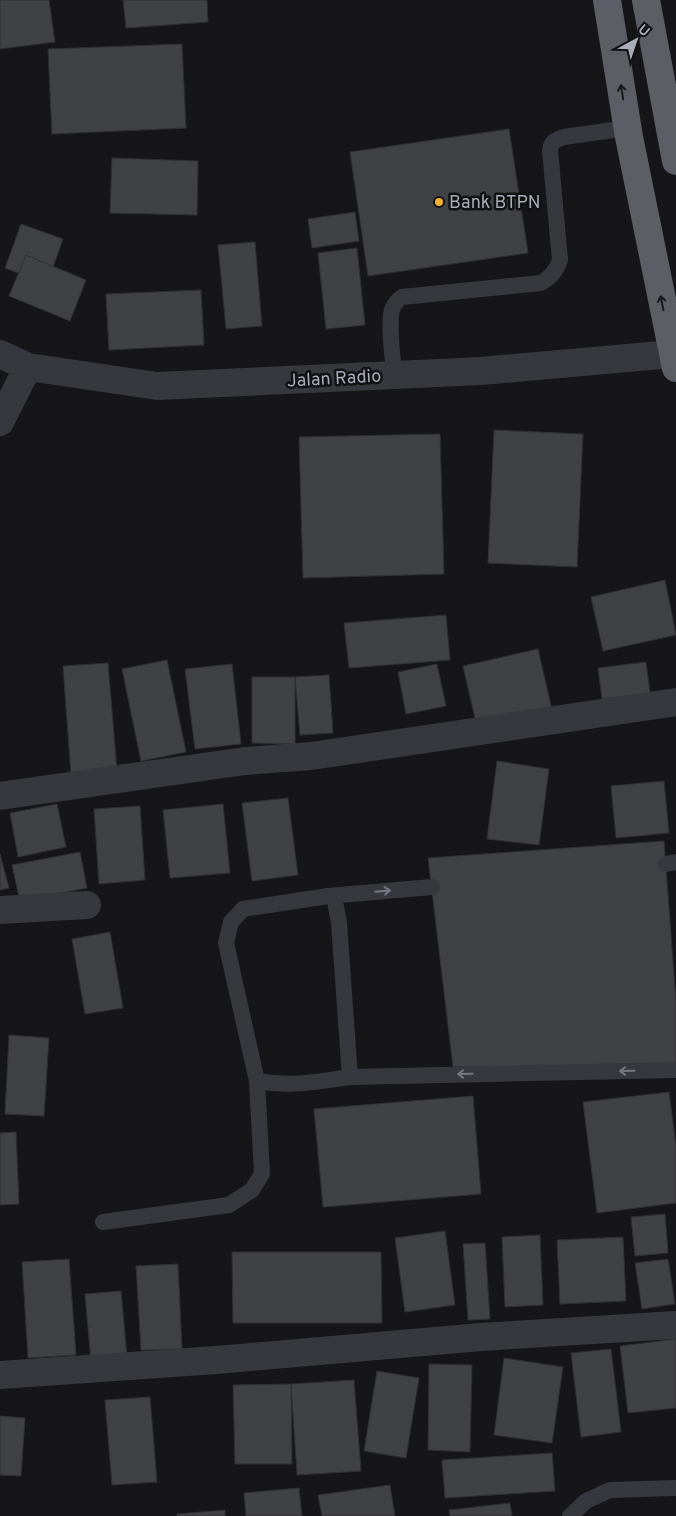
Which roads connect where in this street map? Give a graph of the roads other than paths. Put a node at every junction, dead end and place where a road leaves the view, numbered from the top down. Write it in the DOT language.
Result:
graph roads {
  1 [pos="607,0"];
  2 [pos="646,0"];
  3 [pos="627,128"];
  4 [pos="676,161"];
  5 [pos="0,354"];
  6 [pos="674,361"];
  7 [pos="28,367"];
  8 [pos="394,375"];
  9 [pos="0,422"];
  10 [pos="676,702"];
  11 [pos="0,796"];
  12 [pos="432,887"];
  13 [pos="334,896"];
  14 [pos="87,905"];
  15 [pos="0,910"];
  16 [pos="676,1070"];
  17 [pos="350,1077"];
  18 [pos="258,1081"];
  19 [pos="103,1222"];
  20 [pos="676,1324"];
  21 [pos="0,1375"];
  22 [pos="676,1488"];
  23 [pos="570,1516"];
  3 -- 1 [label="highway, one-way"];
  2 -- 4 [label="highway"];
  6 -- 3 [label="highway, one-way"];
  3 -- 8 [label="lane"];
  5 -- 7 [label="street, Jalan Radio"];
  6 -- 8 [label="street, Jalan Radio"];
  7 -- 8 [label="street, Jalan Radio"];
  7 -- 9 [label="street"];
  10 -- 11 [label="street"];
  13 -- 12 [label="lane, one-way"];
  13 -- 17 [label="lane"];
  13 -- 18 [label="lane"];
  14 -- 15 [label="street"];
  16 -- 17 [label="lane, one-way"];
  17 -- 18 [label="lane"];
  18 -- 19 [label="lane"];
  20 -- 21 [label="street"];
  22 -- 23 [label="lane"];
}
